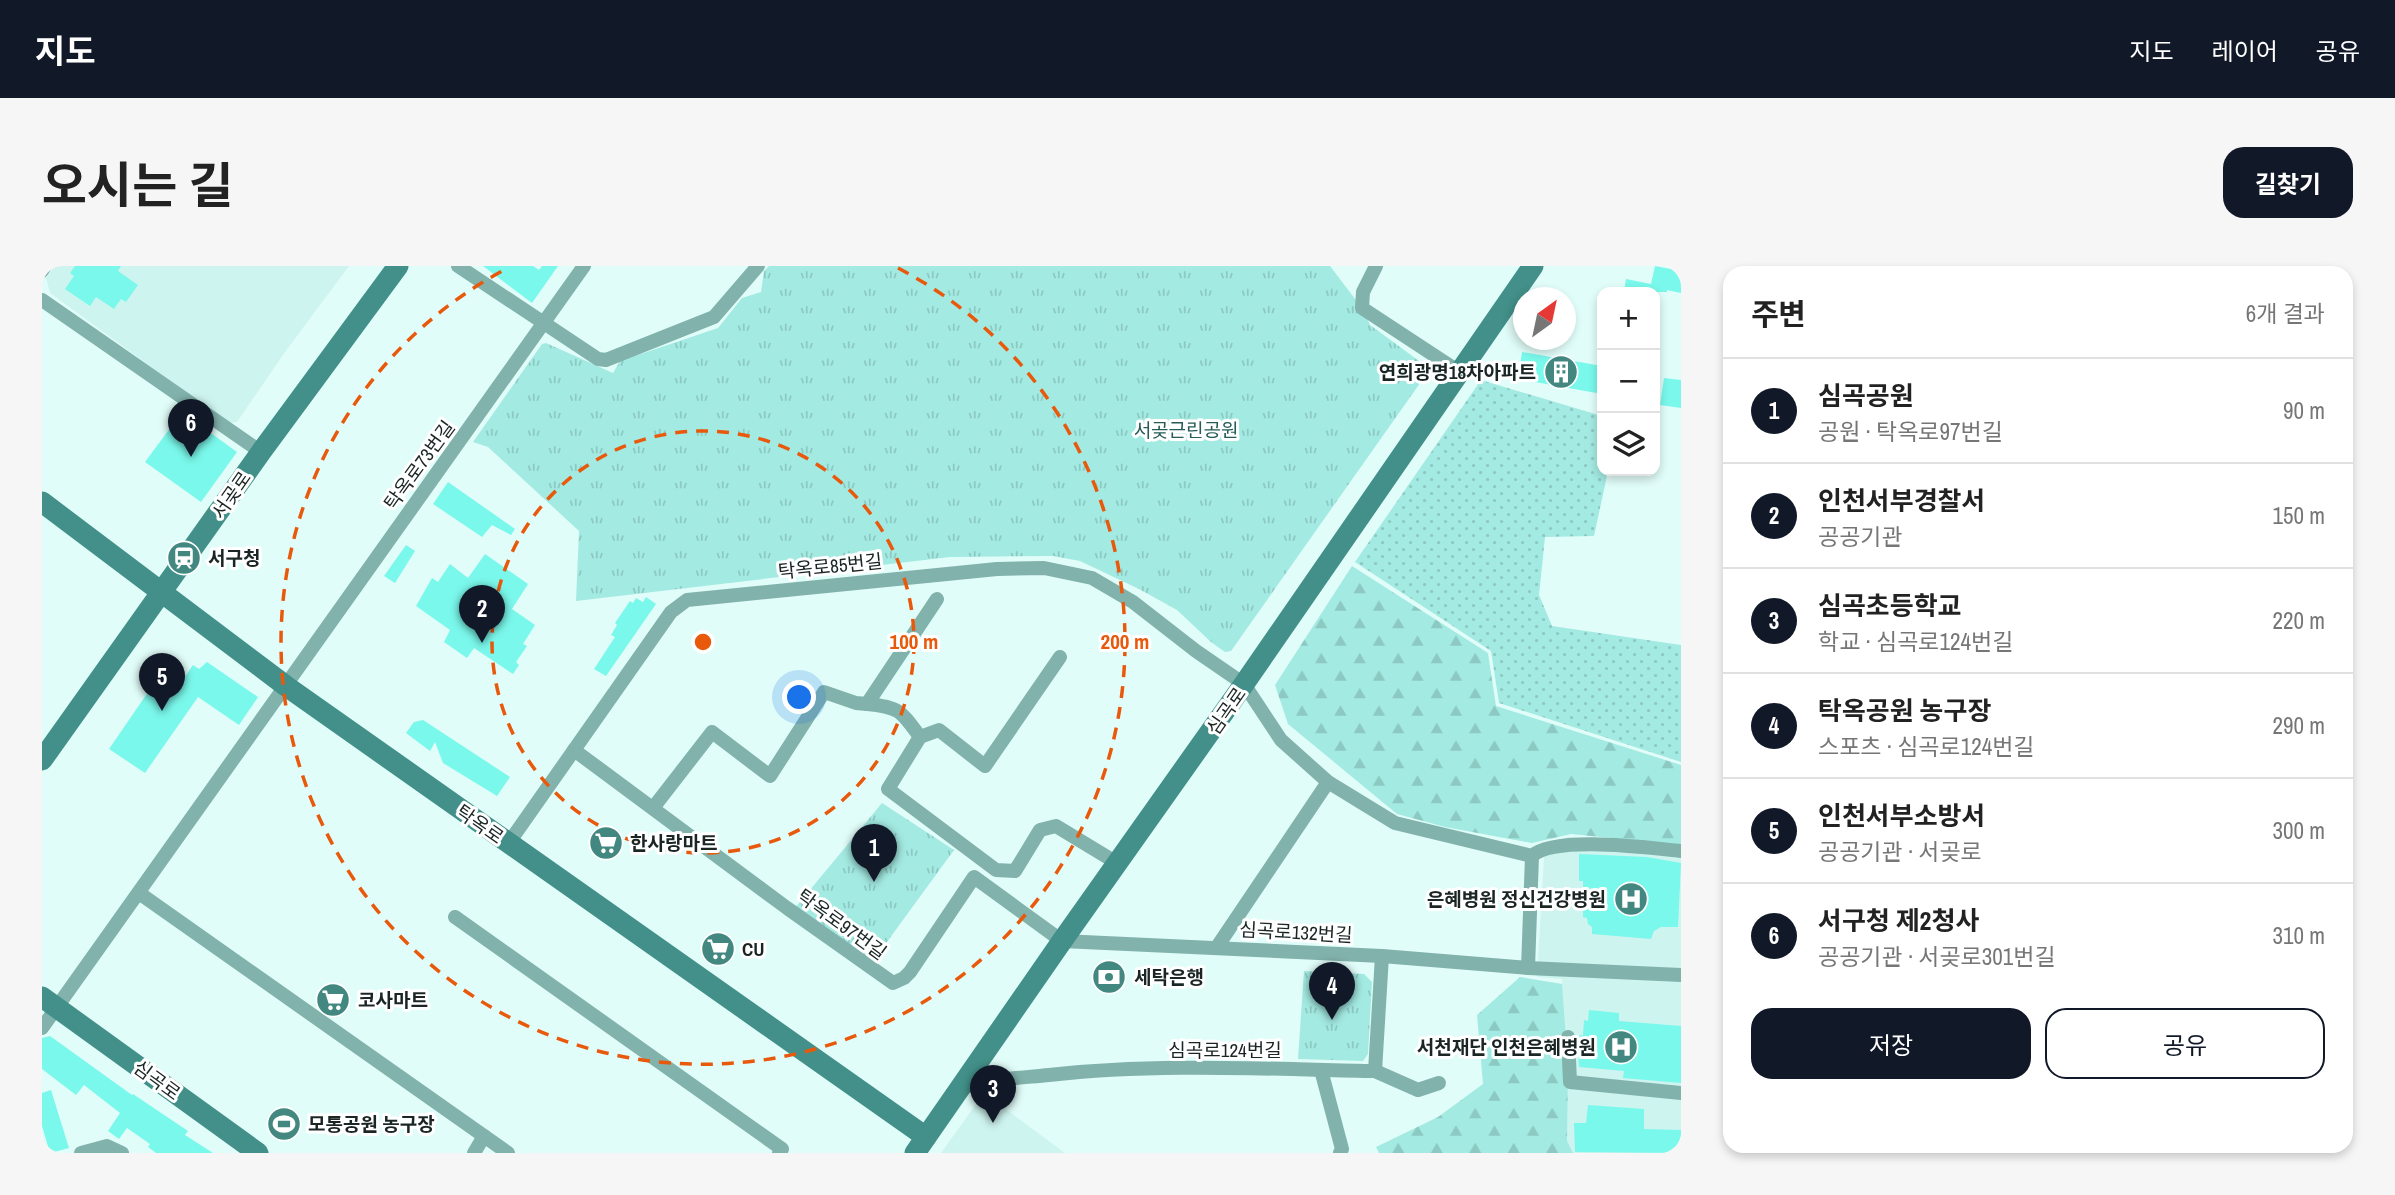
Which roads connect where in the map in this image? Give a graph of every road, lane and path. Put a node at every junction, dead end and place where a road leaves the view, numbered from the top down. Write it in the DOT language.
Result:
graph roads {
  1 [pos="45,266"];
  2 [pos="398,266"];
  3 [pos="458,266"];
  4 [pos="584,266"];
  5 [pos="758,266"];
  6 [pos="1376,266"];
  7 [pos="1533,266"];
  8 [pos="42,271"];
  9 [pos="42,300"];
  10 [pos="544,324"];
  11 [pos="1461,373"];
  12 [pos="261,452"];
  13 [pos="42,502"];
  14 [pos="162,593"];
  15 [pos="937,599"];
  16 [pos="1060,657"];
  17 [pos="1244,684"];
  18 [pos="286,686"];
  19 [pos="867,704"];
  20 [pos="920,737"];
  21 [pos="574,750"];
  22 [pos="42,760"];
  23 [pos="1328,782"];
  24 [pos="653,808"];
  25 [pos="508,844"];
  26 [pos="1681,851"];
  27 [pos="1532,856"];
  28 [pos="1117,863"];
  29 [pos="139,893"];
  30 [pos="455,918"];
  31 [pos="1062,941"];
  32 [pos="1217,947"];
  33 [pos="1382,956"];
  34 [pos="1528,968"];
  35 [pos="1681,975"];
  36 [pos="49,1003"];
  37 [pos="42,1028"];
  38 [pos="1568,1037"];
  39 [pos="1321,1070"];
  40 [pos="1375,1071"];
  41 [pos="1439,1083"];
  42 [pos="960,1088"];
  43 [pos="1681,1093"];
  44 [pos="484,1136"];
  45 [pos="920,1145"];
  46 [pos="81,1153"];
  47 [pos="122,1153"];
  48 [pos="258,1153"];
  49 [pos="474,1153"];
  50 [pos="508,1153"];
  51 [pos="779,1153"];
  52 [pos="1340,1153"];
  1 -- 8 [label="street"];
  2 -- 12 [label="street, 서곶로"];
  3 -- 10 [label="street"];
  4 -- 10 [label="street, 탁옥로73번길"];
  5 -- 10 [label="street"];
  6 -- 11 [label="street"];
  7 -- 11 [label="street, 심곡로"];
  9 -- 12 [label="street"];
  10 -- 18 [label="street, 탁옥로73번길"];
  11 -- 17 [label="street, 심곡로"];
  12 -- 14 [label="street, 서곶로"];
  13 -- 14 [label="street, 탁옥로"];
  14 -- 18 [label="street, 탁옥로"];
  14 -- 22 [label="street, 서곶로"];
  15 -- 19 [label="street"];
  16 -- 20 [label="street"];
  17 -- 21 [label="street, 탁옥로85번길"];
  17 -- 23 [label="street"];
  17 -- 28 [label="street, 심곡로"];
  18 -- 25 [label="street, 탁옥로"];
  18 -- 29 [label="street, 탁옥로73번길"];
  19 -- 20 [label="street"];
  19 -- 24 [label="street"];
  20 -- 28 [label="street"];
  21 -- 24 [label="street, 탁옥로97번길"];
  21 -- 25 [label="street, 탁옥로85번길"];
  23 -- 27 [label="street"];
  23 -- 32 [label="street"];
  24 -- 31 [label="street, 탁옥로97번길"];
  25 -- 45 [label="street, 탁옥로"];
  26 -- 27 [label="street"];
  27 -- 34 [label="street"];
  28 -- 31 [label="street, 심곡로"];
  29 -- 36 [label="street, 탁옥로73번길"];
  29 -- 44 [label="street"];
  30 -- 51 [label="street"];
  31 -- 32 [label="street, 심곡로132번길"];
  31 -- 42 [label="street, 심곡로"];
  32 -- 33 [label="street, 심곡로132번길"];
  33 -- 34 [label="street, 심곡로132번길"];
  33 -- 40 [label="street"];
  34 -- 35 [label="street, 심곡로132번길"];
  36 -- 37 [label="street"];
  36 -- 48 [label="street, 심곡로"];
  38 -- 43 [label="street"];
  39 -- 40 [label="street, 심곡로124번길"];
  39 -- 42 [label="street, 심곡로124번길"];
  39 -- 52 [label="street"];
  40 -- 41 [label="street"];
  42 -- 45 [label="street, 심곡로"];
  44 -- 49 [label="street"];
  44 -- 50 [label="street"];
  46 -- 47 [label="street"];
}
